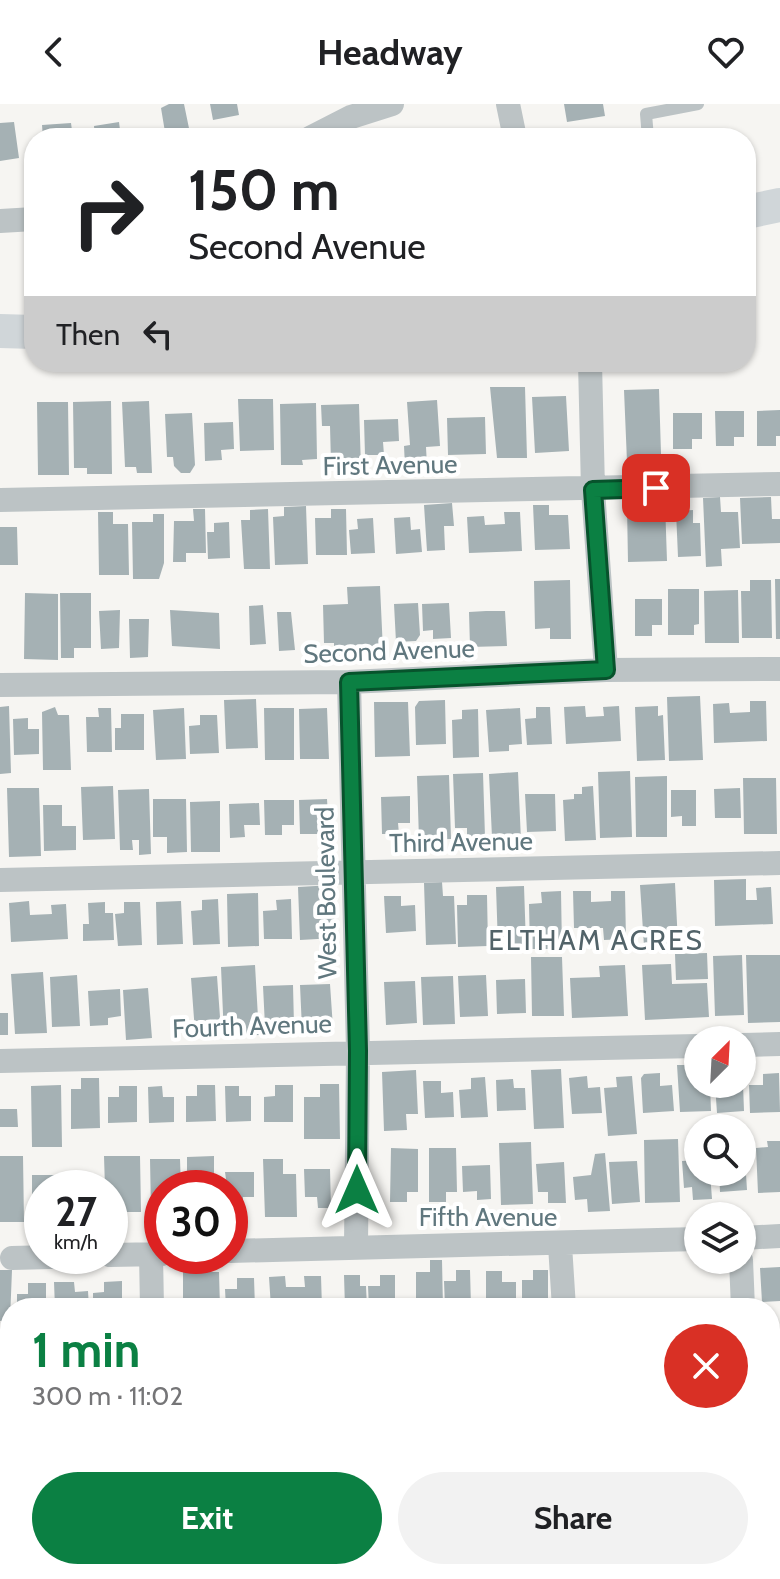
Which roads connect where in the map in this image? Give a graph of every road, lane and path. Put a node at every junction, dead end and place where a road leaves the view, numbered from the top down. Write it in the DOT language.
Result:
graph roads {
  1 [pos="392,104"];
  2 [pos="508,104"];
  3 [pos="698,104"];
  4 [pos="645,109"];
  5 [pos="330,128"];
  6 [pos="513,128"];
  7 [pos="780,205"];
  8 [pos="756,210"];
  9 [pos="24,220"];
  10 [pos="0,221"];
  11 [pos="0,331"];
  12 [pos="24,332"];
  13 [pos="590,372"];
  14 [pos="780,484"];
  15 [pos="593,490"];
  16 [pos="0,500"];
  17 [pos="780,669"];
  18 [pos="606,670"];
  19 [pos="349,682"];
  20 [pos="0,685"];
  21 [pos="780,863"];
  22 [pos="352,872"];
  23 [pos="0,880"];
  24 [pos="780,1044"];
  25 [pos="756,1045"];
  26 [pos="684,1046"];
  27 [pos="358,1051"];
  28 [pos="0,1061"];
  29 [pos="780,1236"];
  30 [pos="756,1237"];
  31 [pos="684,1240"];
  32 [pos="560,1245"];
  33 [pos="356,1246"];
  34 [pos="248,1250"];
  35 [pos="12,1258"];
  36 [pos="24,1258"];
  37 [pos="155,1274"];
  38 [pos="742,1274"];
  39 [pos="153,1298"];
  40 [pos="563,1298"];
  41 [pos="743,1298"];
  1 -- 5 [label="street"];
  2 -- 6 [label="street"];
  3 -- 4 [label="lane"];
  7 -- 8 [label="street"];
  9 -- 10 [label="street"];
  11 -- 12 [label="street"];
  13 -- 15 [label="street"];
  14 -- 15 [label="street, First Avenue"];
  15 -- 16 [label="street, First Avenue"];
  15 -- 18 [label="street"];
  17 -- 18 [label="street, Second Avenue"];
  18 -- 19 [label="street, Second Avenue"];
  19 -- 20 [label="street, Second Avenue"];
  19 -- 22 [label="street, West Boulevard"];
  21 -- 22 [label="street, Third Avenue"];
  22 -- 23 [label="street, Third Avenue"];
  22 -- 27 [label="street, West Boulevard"];
  24 -- 25 [label="street"];
  26 -- 27 [label="street, Fourth Avenue"];
  27 -- 28 [label="street, Fourth Avenue"];
  27 -- 33 [label="street, West Boulevard"];
  29 -- 30 [label="street"];
  31 -- 32 [label="street, Fifth Avenue"];
  32 -- 33 [label="street, Fifth Avenue"];
  32 -- 40 [label="street"];
  33 -- 34 [label="street, Fifth Avenue"];
  35 -- 36 [label="street"];
  37 -- 39 [label="street"];
  38 -- 41 [label="street"];
}
